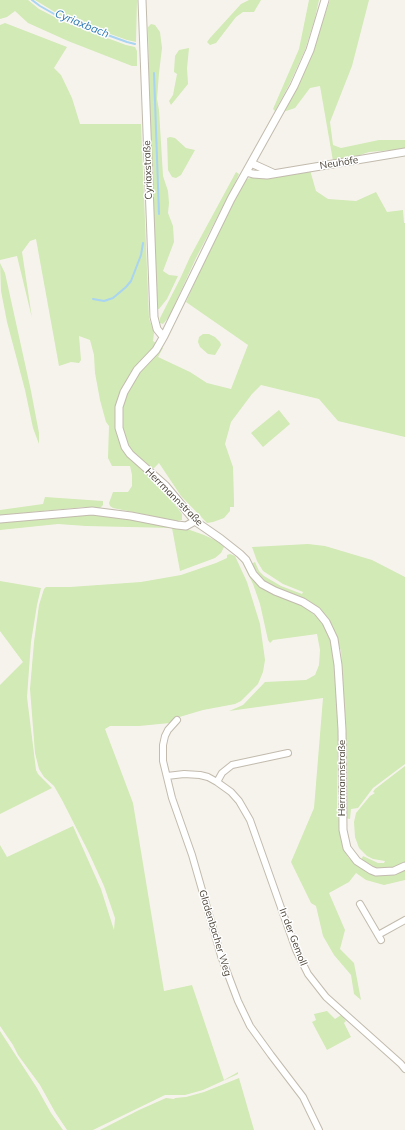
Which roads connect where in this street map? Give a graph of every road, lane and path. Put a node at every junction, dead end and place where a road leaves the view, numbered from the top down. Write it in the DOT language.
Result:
graph roads {
  1 [pos="142,0"];
  2 [pos="325,0"];
  3 [pos="405,152"];
  4 [pos="251,163"];
  5 [pos="246,172"];
  6 [pos="274,173"];
  7 [pos="164,336"];
  8 [pos="0,519"];
  9 [pos="195,521"];
  10 [pos="177,720"];
  11 [pos="288,752"];
  12 [pos="167,776"];
  13 [pos="217,782"];
  14 [pos="405,866"];
  15 [pos="360,904"];
  16 [pos="405,920"];
  17 [pos="405,1069"];
  18 [pos="319,1130"];
  1 -- 7 [label="street, Cyriaxstraße"];
  2 -- 4 [label="street, Herrmannstraße"];
  3 -- 6 [label="street, Neuhöfe"];
  4 -- 5 [label="street, Herrmannstraße"];
  4 -- 6 [label="street"];
  5 -- 6 [label="street, Neuhöfe"];
  5 -- 7 [label="street, Herrmannstraße"];
  7 -- 9 [label="street, Herrmannstraße"];
  8 -- 9 [label="street"];
  9 -- 14 [label="street, Herrmannstraße"];
  10 -- 12 [label="street, Gladenbacher Weg"];
  11 -- 13 [label="street"];
  12 -- 13 [label="street, In der Gemoll"];
  12 -- 18 [label="street, Gladenbacher Weg"];
  13 -- 17 [label="street, In der Gemoll"];
  15 -- 16 [label="street"];
}
